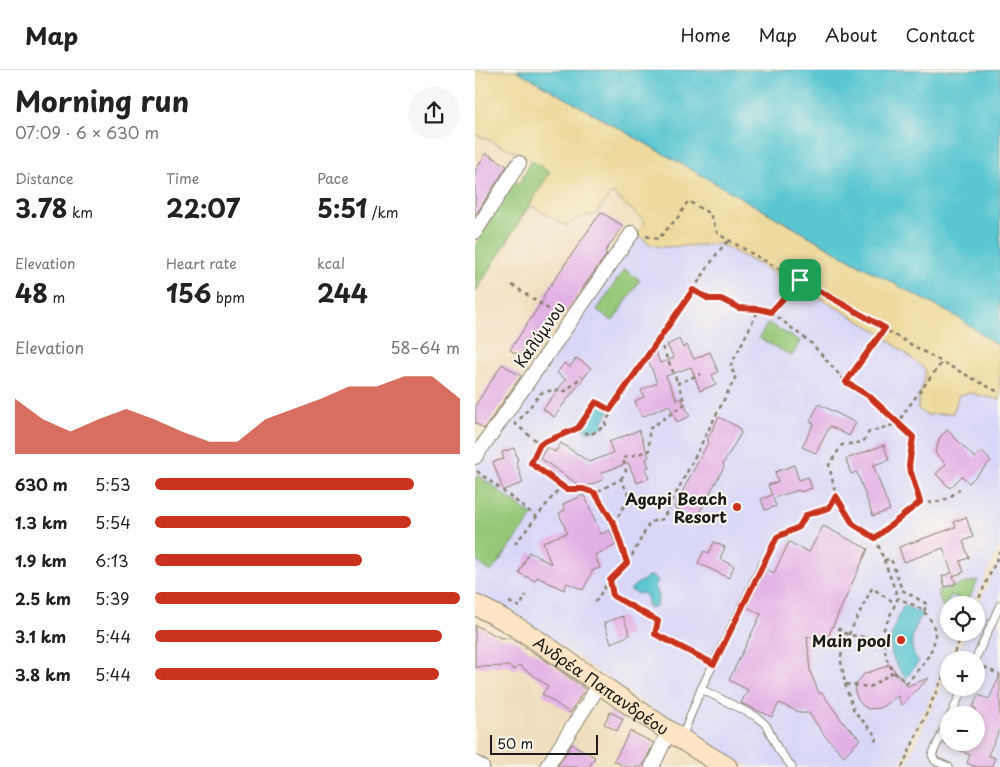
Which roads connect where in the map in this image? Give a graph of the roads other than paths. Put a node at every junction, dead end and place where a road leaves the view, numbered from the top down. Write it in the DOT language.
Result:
graph roads {
  1 [pos="519,163"];
  2 [pos="475,232"];
  3 [pos="632,232"];
  4 [pos="476,464"];
  5 [pos="763,563"];
  6 [pos="1000,605"];
  7 [pos="475,606"];
  8 [pos="980,651"];
  9 [pos="600,684"];
  10 [pos="701,690"];
  11 [pos="675,736"];
  12 [pos="940,740"];
  13 [pos="475,763"];
  14 [pos="482,767"];
  15 [pos="547,767"];
  16 [pos="652,767"];
  17 [pos="727,767"];
  18 [pos="792,767"];
  19 [pos="949,767"];
  1 -- 2 [label="street"];
  3 -- 4 [label="street, Καλύμνου"];
  5 -- 10 [label="lane"];
  6 -- 8 [label="lane"];
  7 -- 9 [label="main road, Ανδρέα Παπανδρέου"];
  9 -- 11 [label="main road, Ανδρέα Παπανδρέου"];
  9 -- 15 [label="street"];
  10 -- 11 [label="lane"];
  10 -- 18 [label="lane"];
  11 -- 16 [label="street"];
  11 -- 17 [label="main road, Ανδρέα Παπανδρέου"];
  12 -- 19 [label="lane"];
  13 -- 14 [label="street"];
}
